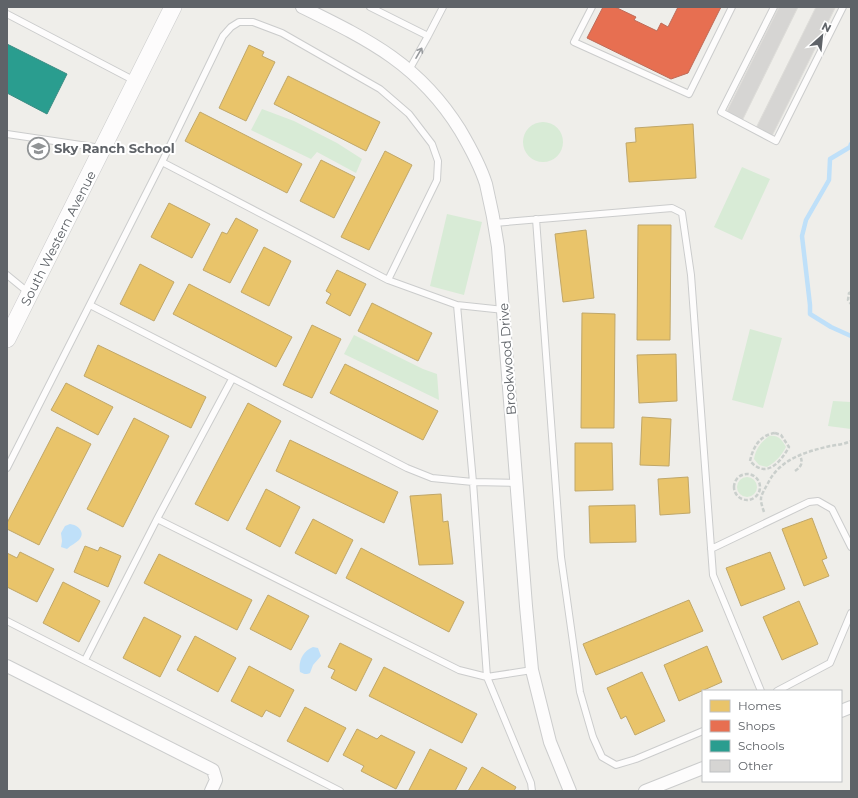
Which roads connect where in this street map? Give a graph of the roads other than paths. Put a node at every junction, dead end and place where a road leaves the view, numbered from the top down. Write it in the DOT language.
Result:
graph roads {
  1 [pos="173,7"];
  2 [pos="302,7"];
  3 [pos="370,7"];
  4 [pos="443,7"];
  5 [pos="592,7"];
  6 [pos="732,7"];
  7 [pos="774,7"];
  8 [pos="843,7"];
  9 [pos="380,9"];
  10 [pos="7,14"];
  11 [pos="428,36"];
  12 [pos="409,70"];
  13 [pos="136,82"];
  14 [pos="7,134"];
  15 [pos="102,148"];
  16 [pos="162,162"];
  17 [pos="536,219"];
  18 [pos="494,223"];
  19 [pos="7,276"];
  20 [pos="388,280"];
  21 [pos="30,294"];
  22 [pos="90,305"];
  23 [pos="457,305"];
  24 [pos="504,310"];
  25 [pos="7,339"];
  26 [pos="232,379"];
  27 [pos="7,468"];
  28 [pos="473,482"];
  29 [pos="517,484"];
  30 [pos="157,519"];
  31 [pos="851,547"];
  32 [pos="711,549"];
  33 [pos="851,613"];
  34 [pos="7,621"];
  35 [pos="85,660"];
  36 [pos="7,666"];
  37 [pos="532,670"];
  38 [pos="487,677"];
  39 [pos="761,690"];
  40 [pos="780,690"];
  41 [pos="702,731"];
  42 [pos="702,768"];
  43 [pos="211,791"];
  44 [pos="340,791"];
  45 [pos="532,791"];
  46 [pos="570,791"];
  47 [pos="645,791"];
  1 -- 13 [label="main road, South Western Avenue"];
  2 -- 12 [label="street, Brookwood Drive"];
  3 -- 9 [label="lane"];
  4 -- 11 [label="lane"];
  5 -- 6 [label="lane"];
  7 -- 8 [label="lane"];
  9 -- 11 [label="lane"];
  10 -- 13 [label="lane"];
  12 -- 11 [label="lane, one-way"];
  12 -- 18 [label="street, Brookwood Drive"];
  13 -- 15 [label="main road, South Western Avenue"];
  14 -- 15 [label="lane"];
  15 -- 21 [label="main road, South Western Avenue"];
  16 -- 20 [label="lane"];
  16 -- 20 [label="lane"];
  16 -- 22 [label="lane"];
  17 -- 18 [label="lane"];
  17 -- 32 [label="lane"];
  17 -- 41 [label="lane"];
  18 -- 24 [label="street, Brookwood Drive"];
  19 -- 21 [label="lane"];
  20 -- 23 [label="lane"];
  21 -- 25 [label="main road, South Western Avenue"];
  22 -- 26 [label="lane"];
  22 -- 27 [label="lane"];
  23 -- 24 [label="lane"];
  23 -- 28 [label="lane"];
  24 -- 29 [label="street, Brookwood Drive"];
  26 -- 28 [label="lane"];
  26 -- 30 [label="lane"];
  28 -- 29 [label="lane"];
  28 -- 38 [label="lane"];
  29 -- 37 [label="street, Brookwood Drive"];
  30 -- 35 [label="lane"];
  30 -- 38 [label="lane"];
  31 -- 32 [label="lane"];
  32 -- 39 [label="lane"];
  33 -- 40 [label="lane"];
  34 -- 35 [label="lane"];
  35 -- 44 [label="lane"];
  36 -- 43 [label="street"];
  37 -- 38 [label="lane"];
  37 -- 46 [label="street, Brookwood Drive"];
  38 -- 45 [label="lane"];
  42 -- 47 [label="street"];
}
